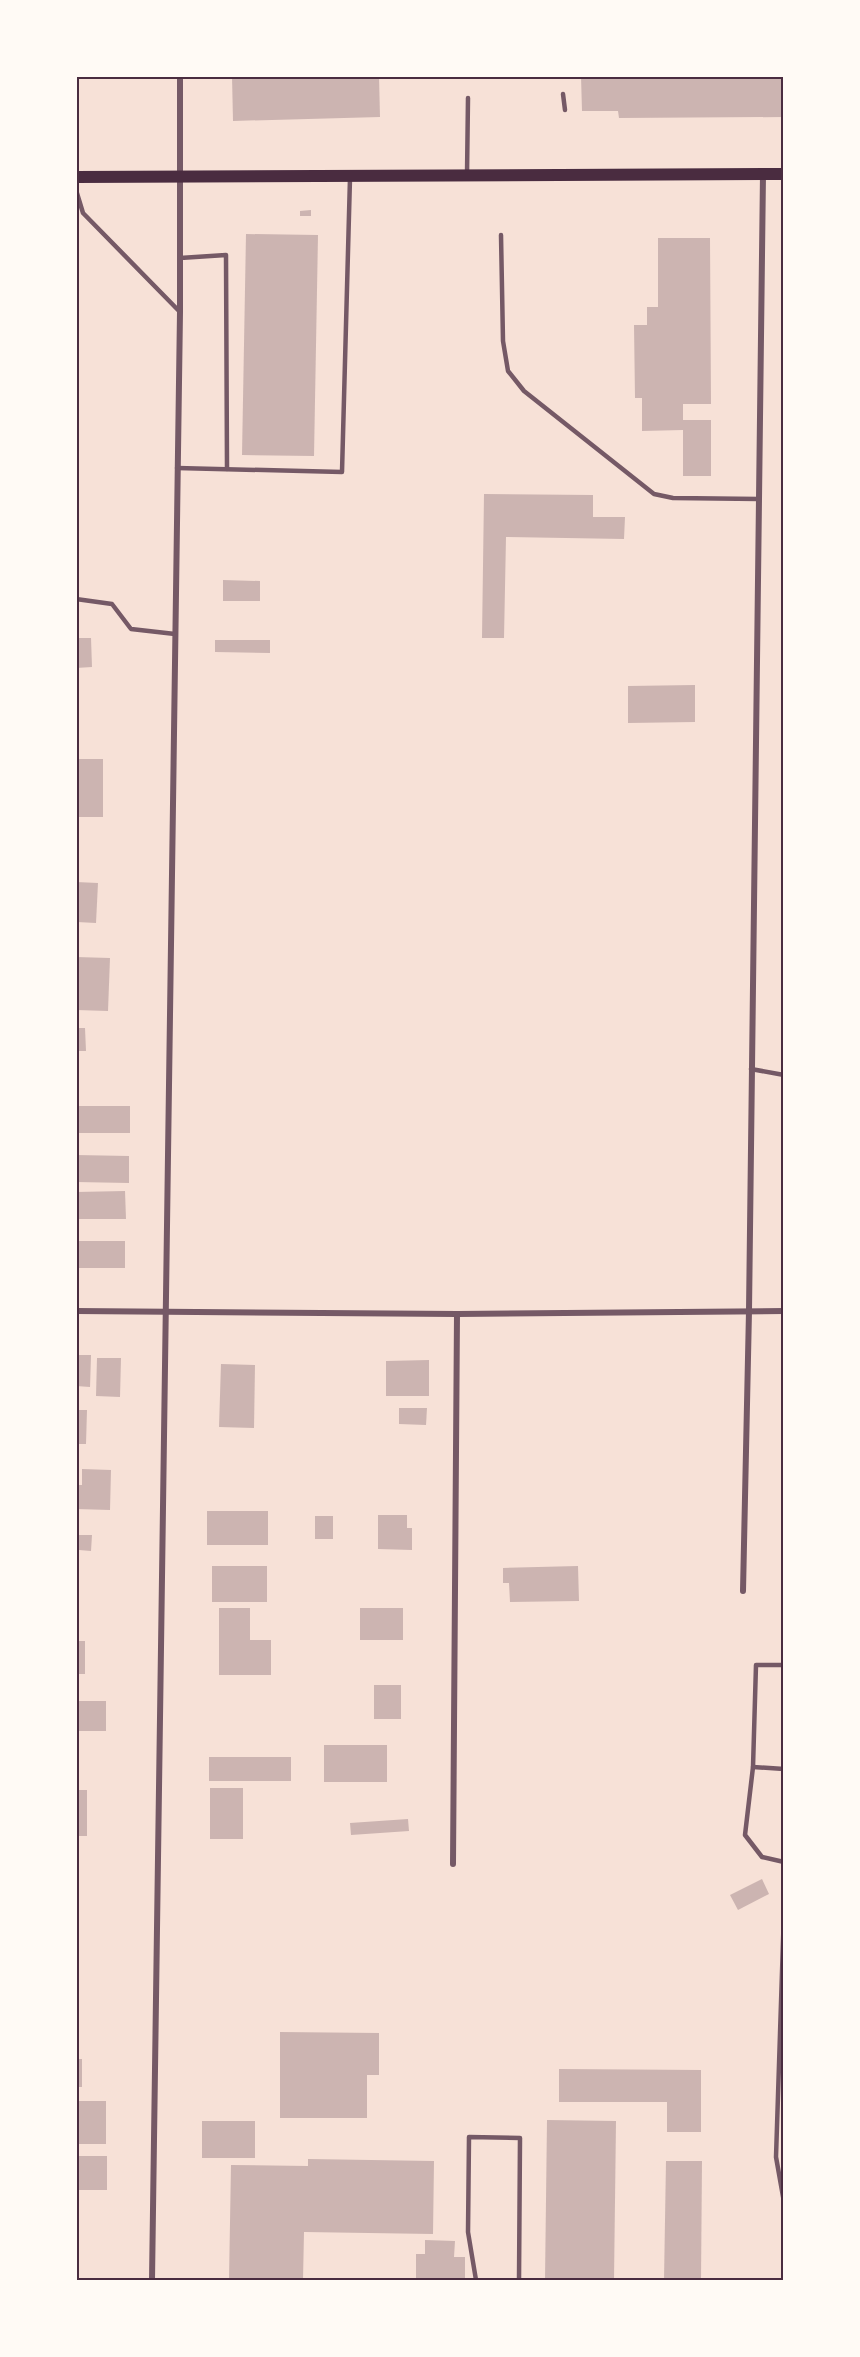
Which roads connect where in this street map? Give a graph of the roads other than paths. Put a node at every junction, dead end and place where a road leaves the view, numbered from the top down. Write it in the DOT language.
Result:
graph roads {
  1 [pos="180,76"];
  2 [pos="563,94"];
  3 [pos="468,98"];
  4 [pos="565,110"];
  5 [pos="762,174"];
  6 [pos="783,174"];
  7 [pos="350,175"];
  8 [pos="466,175"];
  9 [pos="180,176"];
  10 [pos="76,177"];
  11 [pos="76,190"];
  12 [pos="501,235"];
  13 [pos="180,258"];
  14 [pos="180,312"];
  15 [pos="177,468"];
  16 [pos="227,469"];
  17 [pos="759,499"];
  18 [pos="76,599"];
  19 [pos="175,634"];
  20 [pos="751,1069"];
  21 [pos="783,1075"];
  22 [pos="76,1311"];
  23 [pos="165,1311"];
  24 [pos="749,1311"];
  25 [pos="783,1311"];
  26 [pos="457,1314"];
  27 [pos="743,1591"];
  28 [pos="783,1665"];
  29 [pos="753,1767"];
  30 [pos="783,1769"];
  31 [pos="783,1862"];
  32 [pos="453,1864"];
  33 [pos="783,1911"];
  34 [pos="783,2202"];
  35 [pos="152,2280"];
  36 [pos="477,2280"];
  37 [pos="519,2280"];
  1 -- 9 [label="street"];
  2 -- 4 [label="lane"];
  3 -- 8 [label="lane"];
  5 -- 6 [label="main road"];
  5 -- 8 [label="main road"];
  5 -- 17 [label="street"];
  7 -- 8 [label="main road"];
  7 -- 9 [label="main road"];
  7 -- 16 [label="lane"];
  9 -- 10 [label="main road"];
  9 -- 13 [label="street"];
  11 -- 14 [label="lane"];
  12 -- 17 [label="lane"];
  13 -- 14 [label="street"];
  13 -- 16 [label="lane"];
  14 -- 15 [label="street"];
  15 -- 16 [label="lane"];
  15 -- 19 [label="street"];
  17 -- 20 [label="street"];
  18 -- 19 [label="lane"];
  19 -- 23 [label="street"];
  20 -- 21 [label="lane"];
  20 -- 24 [label="street"];
  22 -- 23 [label="street"];
  23 -- 26 [label="street"];
  23 -- 35 [label="street"];
  24 -- 25 [label="street"];
  24 -- 26 [label="street"];
  24 -- 27 [label="street"];
  26 -- 32 [label="street"];
  28 -- 29 [label="lane"];
  29 -- 30 [label="lane"];
  29 -- 31 [label="lane"];
  33 -- 34 [label="lane"];
  36 -- 37 [label="lane"];
}
